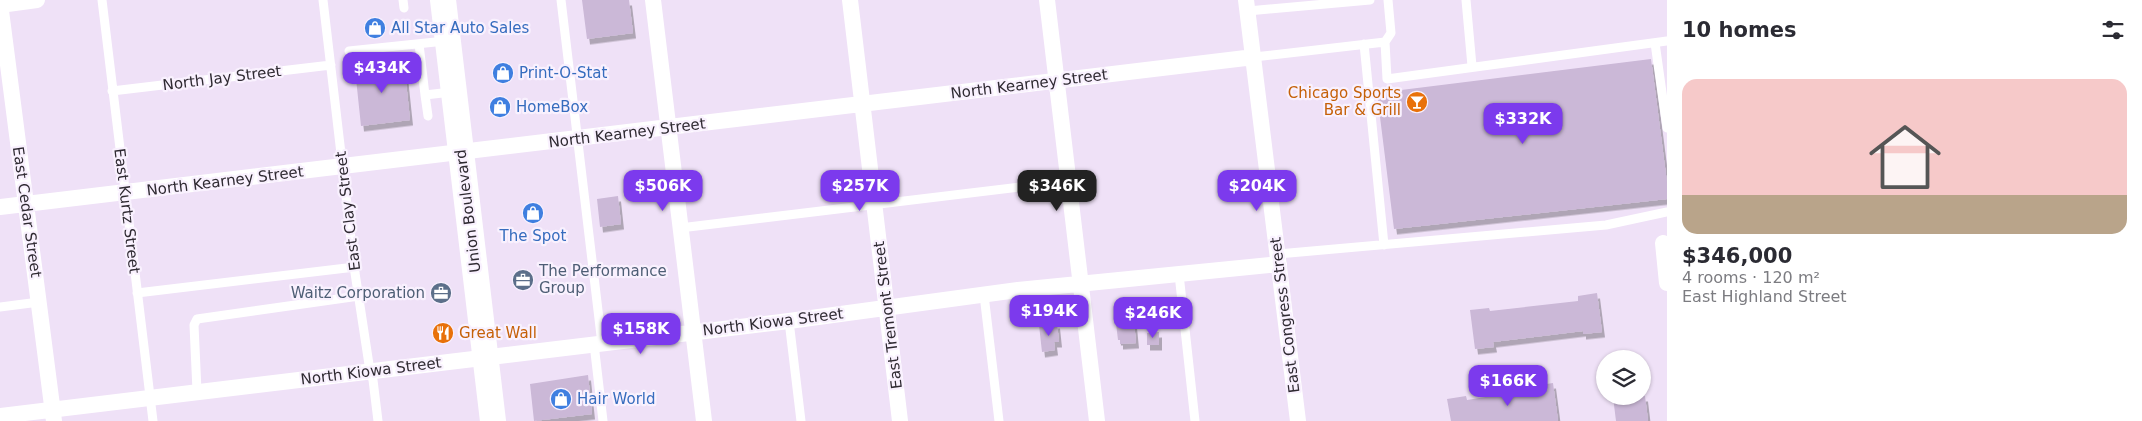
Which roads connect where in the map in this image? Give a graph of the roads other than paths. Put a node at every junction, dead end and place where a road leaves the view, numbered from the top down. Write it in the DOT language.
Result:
graph roads {
  1 [pos="37,0"];
  2 [pos="102,0"];
  3 [pos="323,0"];
  4 [pos="443,0"];
  5 [pos="561,0"];
  6 [pos="653,0"];
  7 [pos="850,0"];
  8 [pos="1047,0"];
  9 [pos="1370,0"];
  10 [pos="1388,0"];
  11 [pos="1466,0"];
  12 [pos="1352,1"];
  13 [pos="0,4"];
  14 [pos="1247,6"];
  15 [pos="448,41"];
  16 [pos="1667,41"];
  17 [pos="1385,42"];
  18 [pos="1655,43"];
  19 [pos="419,44"];
  20 [pos="1364,44"];
  21 [pos="349,51"];
  22 [pos="1254,57"];
  23 [pos="331,65"];
  24 [pos="1472,66"];
  25 [pos="1057,81"];
  26 [pos="5,86"];
  27 [pos="112,91"];
  28 [pos="454,91"];
  29 [pos="425,95"];
  30 [pos="862,104"];
  31 [pos="428,116"];
  32 [pos="668,128"];
  33 [pos="1667,128"];
  34 [pos="576,139"];
  35 [pos="461,153"];
  36 [pos="343,167"];
  37 [pos="1069,181"];
  38 [pos="124,192"];
  39 [pos="26,204"];
  40 [pos="874,204"];
  41 [pos="0,207"];
  42 [pos="1667,212"];
  43 [pos="680,228"];
  44 [pos="1662,243"];
  45 [pos="1384,245"];
  46 [pos="1278,259"];
  47 [pos="355,267"];
  48 [pos="1179,274"];
  49 [pos="1667,283"];
  50 [pos="1081,284"];
  51 [pos="137,293"];
  52 [pos="984,295"];
  53 [pos="359,296"];
  54 [pos="39,302"];
  55 [pos="0,307"];
  56 [pos="888,308"];
  57 [pos="790,321"];
  58 [pos="693,332"];
  59 [pos="598,344"];
  60 [pos="485,357"];
  61 [pos="370,371"];
  62 [pos="197,392"];
  63 [pos="150,397"];
  64 [pos="53,415"];
  65 [pos="0,416"];
  66 [pos="153,421"];
  67 [pos="378,421"];
  68 [pos="493,421"];
  69 [pos="603,421"];
  70 [pos="704,421"];
  71 [pos="801,421"];
  72 [pos="900,421"];
  73 [pos="999,421"];
  74 [pos="1097,421"];
  75 [pos="1195,421"];
  76 [pos="1298,421"];
  1 -- 13 [label="street"];
  2 -- 27 [label="lane, East Kurtz Street"];
  3 -- 23 [label="lane, East Clay Street"];
  4 -- 15 [label="main road, Union Boulevard"];
  5 -- 34 [label="lane"];
  6 -- 32 [label="street"];
  7 -- 30 [label="street, East Tremont Street"];
  8 -- 25 [label="street"];
  9 -- 12 [label="lane"];
  10 -- 17 [label="lane"];
  11 -- 24 [label="lane"];
  12 -- 14 [label="lane"];
  13 -- 26 [label="street, East Cedar Street"];
  14 -- 22 [label="street, East Congress Street"];
  15 -- 19 [label="lane"];
  15 -- 28 [label="main road, Union Boulevard"];
  16 -- 18 [label="lane"];
  17 -- 20 [label="lane"];
  17 -- 24 [label="lane"];
  18 -- 24 [label="lane"];
  18 -- 33 [label="lane"];
  19 -- 21 [label="lane"];
  19 -- 29 [label="lane"];
  20 -- 22 [label="lane"];
  20 -- 45 [label="lane"];
  22 -- 25 [label="street, North Kearney Street"];
  22 -- 46 [label="street, East Congress Street"];
  23 -- 27 [label="lane, North Jay Street"];
  23 -- 36 [label="lane, East Clay Street"];
  25 -- 30 [label="street, North Kearney Street"];
  25 -- 37 [label="street"];
  26 -- 39 [label="street, East Cedar Street"];
  27 -- 38 [label="lane, East Kurtz Street"];
  28 -- 29 [label="lane"];
  28 -- 35 [label="main road, Union Boulevard"];
  29 -- 31 [label="lane"];
  30 -- 32 [label="street, North Kearney Street"];
  30 -- 40 [label="street, East Tremont Street"];
  32 -- 34 [label="street, North Kearney Street"];
  32 -- 43 [label="street"];
  34 -- 35 [label="street, North Kearney Street"];
  34 -- 59 [label="lane"];
  35 -- 36 [label="street, North Kearney Street"];
  35 -- 60 [label="main road, Union Boulevard"];
  36 -- 38 [label="street, North Kearney Street"];
  36 -- 47 [label="lane, East Clay Street"];
  37 -- 40 [label="lane"];
  37 -- 50 [label="street"];
  38 -- 39 [label="street, North Kearney Street"];
  38 -- 51 [label="lane, East Kurtz Street"];
  39 -- 41 [label="street, North Kearney Street"];
  39 -- 54 [label="street, East Cedar Street"];
  40 -- 43 [label="lane"];
  40 -- 56 [label="street, East Tremont Street"];
  42 -- 45 [label="lane"];
  43 -- 58 [label="street"];
  44 -- 49 [label="street"];
  45 -- 46 [label="lane"];
  46 -- 48 [label="street, North Kiowa Street"];
  46 -- 76 [label="street, East Congress Street"];
  47 -- 51 [label="lane"];
  47 -- 53 [label="lane, East Clay Street"];
  48 -- 50 [label="street, North Kiowa Street"];
  48 -- 75 [label="lane"];
  50 -- 52 [label="street, North Kiowa Street"];
  50 -- 74 [label="street"];
  51 -- 63 [label="lane, East Kurtz Street"];
  52 -- 56 [label="street, North Kiowa Street"];
  52 -- 73 [label="lane"];
  53 -- 61 [label="lane, East Clay Street"];
  53 -- 62 [label="lane"];
  54 -- 55 [label="lane"];
  54 -- 64 [label="street, East Cedar Street"];
  56 -- 57 [label="street, North Kiowa Street"];
  56 -- 72 [label="street, East Tremont Street"];
  57 -- 58 [label="street, North Kiowa Street"];
  57 -- 71 [label="lane"];
  58 -- 59 [label="street, North Kiowa Street"];
  58 -- 70 [label="street"];
  59 -- 60 [label="street, North Kiowa Street"];
  59 -- 69 [label="lane"];
  60 -- 61 [label="street, North Kiowa Street"];
  60 -- 68 [label="main road, Union Boulevard"];
  61 -- 62 [label="street, North Kiowa Street"];
  61 -- 67 [label="lane, East Clay Street"];
  62 -- 63 [label="street, North Kiowa Street"];
  63 -- 64 [label="street, North Kiowa Street"];
  63 -- 66 [label="lane, East Kurtz Street"];
  64 -- 65 [label="street, North Kiowa Street"];
}
